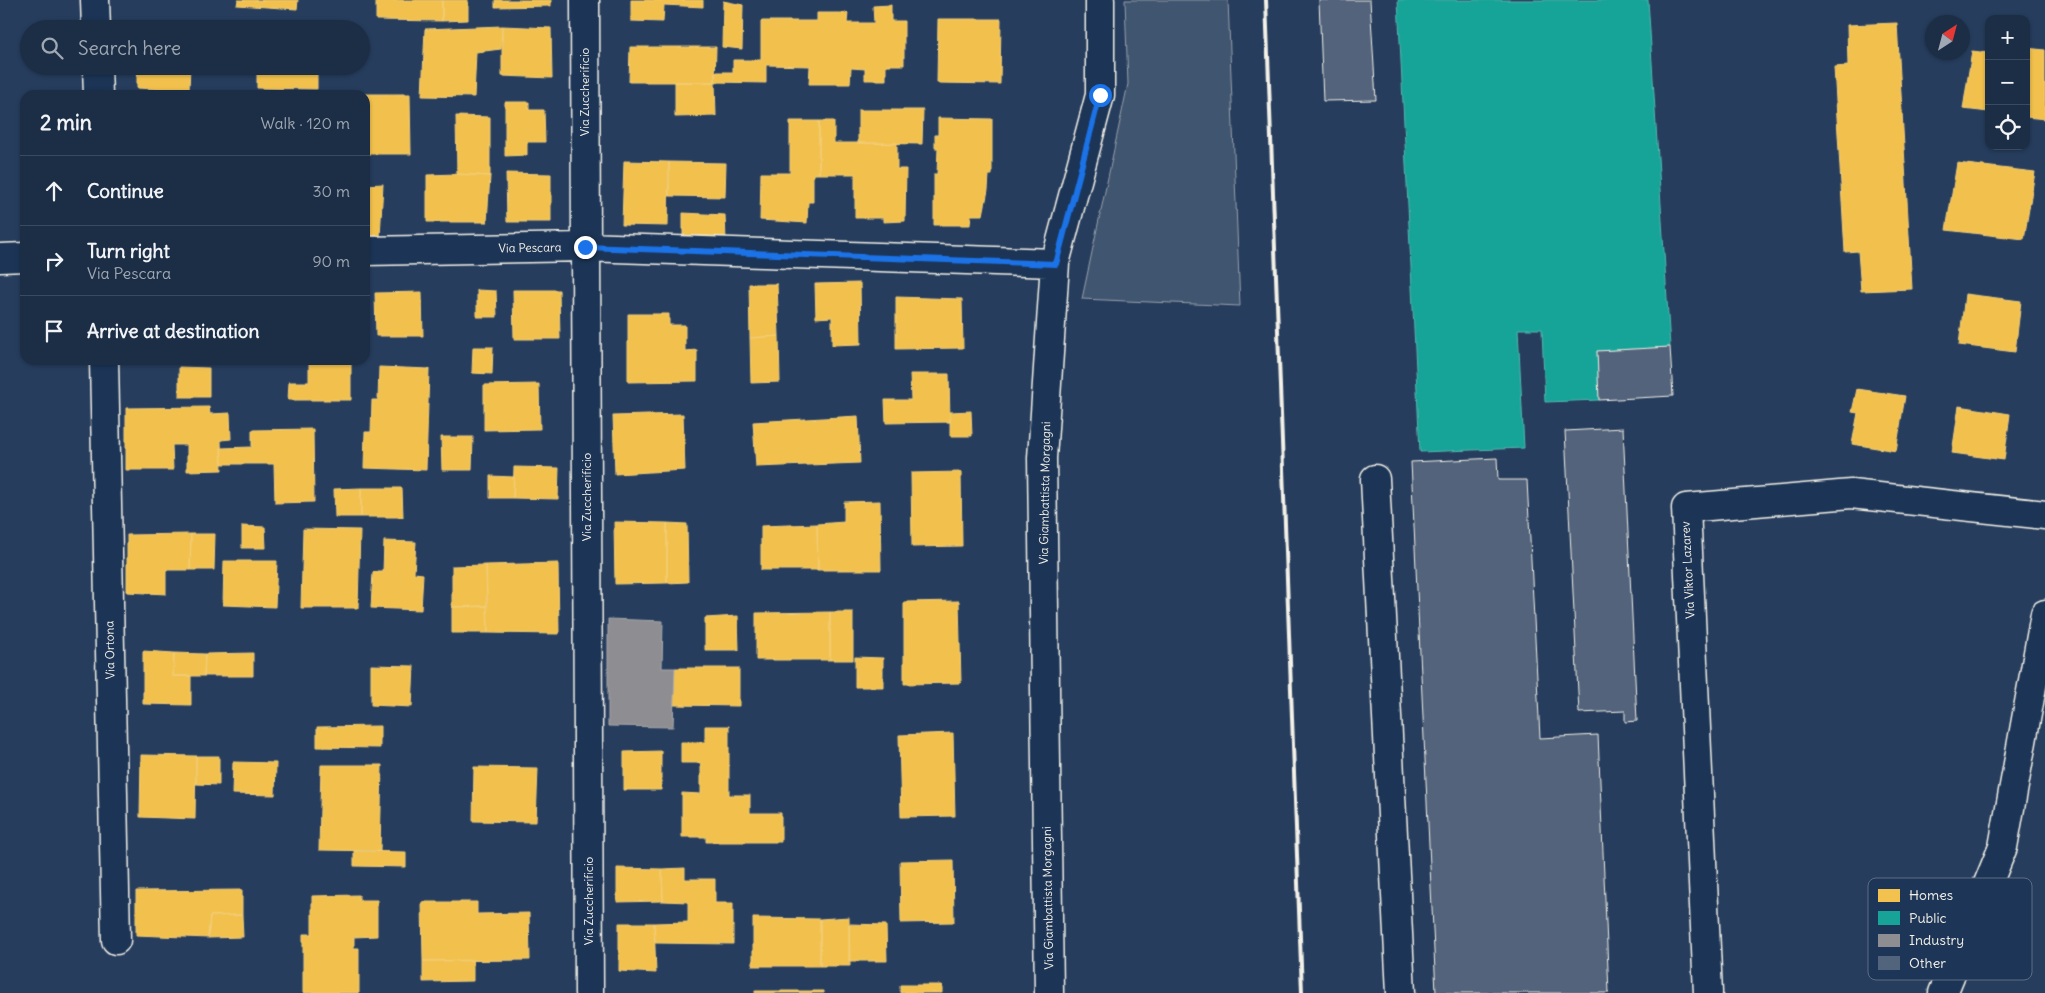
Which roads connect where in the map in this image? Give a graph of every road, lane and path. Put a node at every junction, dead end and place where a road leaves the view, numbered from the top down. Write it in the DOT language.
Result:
graph roads {
  1 [pos="95,0"];
  2 [pos="585,0"];
  3 [pos="1100,0"];
  4 [pos="96,20"];
  5 [pos="97,75"];
  6 [pos="98,90"];
  7 [pos="585,247"];
  8 [pos="370,251"];
  9 [pos="20,257"];
  10 [pos="0,258"];
  11 [pos="1056,264"];
  12 [pos="104,365"];
  13 [pos="1375,479"];
  14 [pos="2045,515"];
  15 [pos="2045,614"];
  16 [pos="1990,878"];
  17 [pos="116,940"];
  18 [pos="1947,980"];
  19 [pos="589,993"];
  20 [pos="1050,993"];
  21 [pos="1401,993"];
  22 [pos="1708,993"];
  23 [pos="1942,993"];
  1 -- 4 [label="street"];
  2 -- 7 [label="street, Via Zuccherificio"];
  3 -- 11 [label="street, Via Giambattista Morgagni"];
  5 -- 6 [label="street"];
  7 -- 8 [label="street, Via Pescara"];
  7 -- 11 [label="street, Via Pescara"];
  7 -- 19 [label="street, Via Zuccherificio"];
  9 -- 10 [label="street"];
  11 -- 20 [label="street, Via Giambattista Morgagni"];
  12 -- 17 [label="street, Via Ortona"];
  13 -- 21 [label="street"];
  14 -- 22 [label="street, Via Viktor Lazarev"];
  15 -- 16 [label="street"];
  18 -- 23 [label="street"];
}
